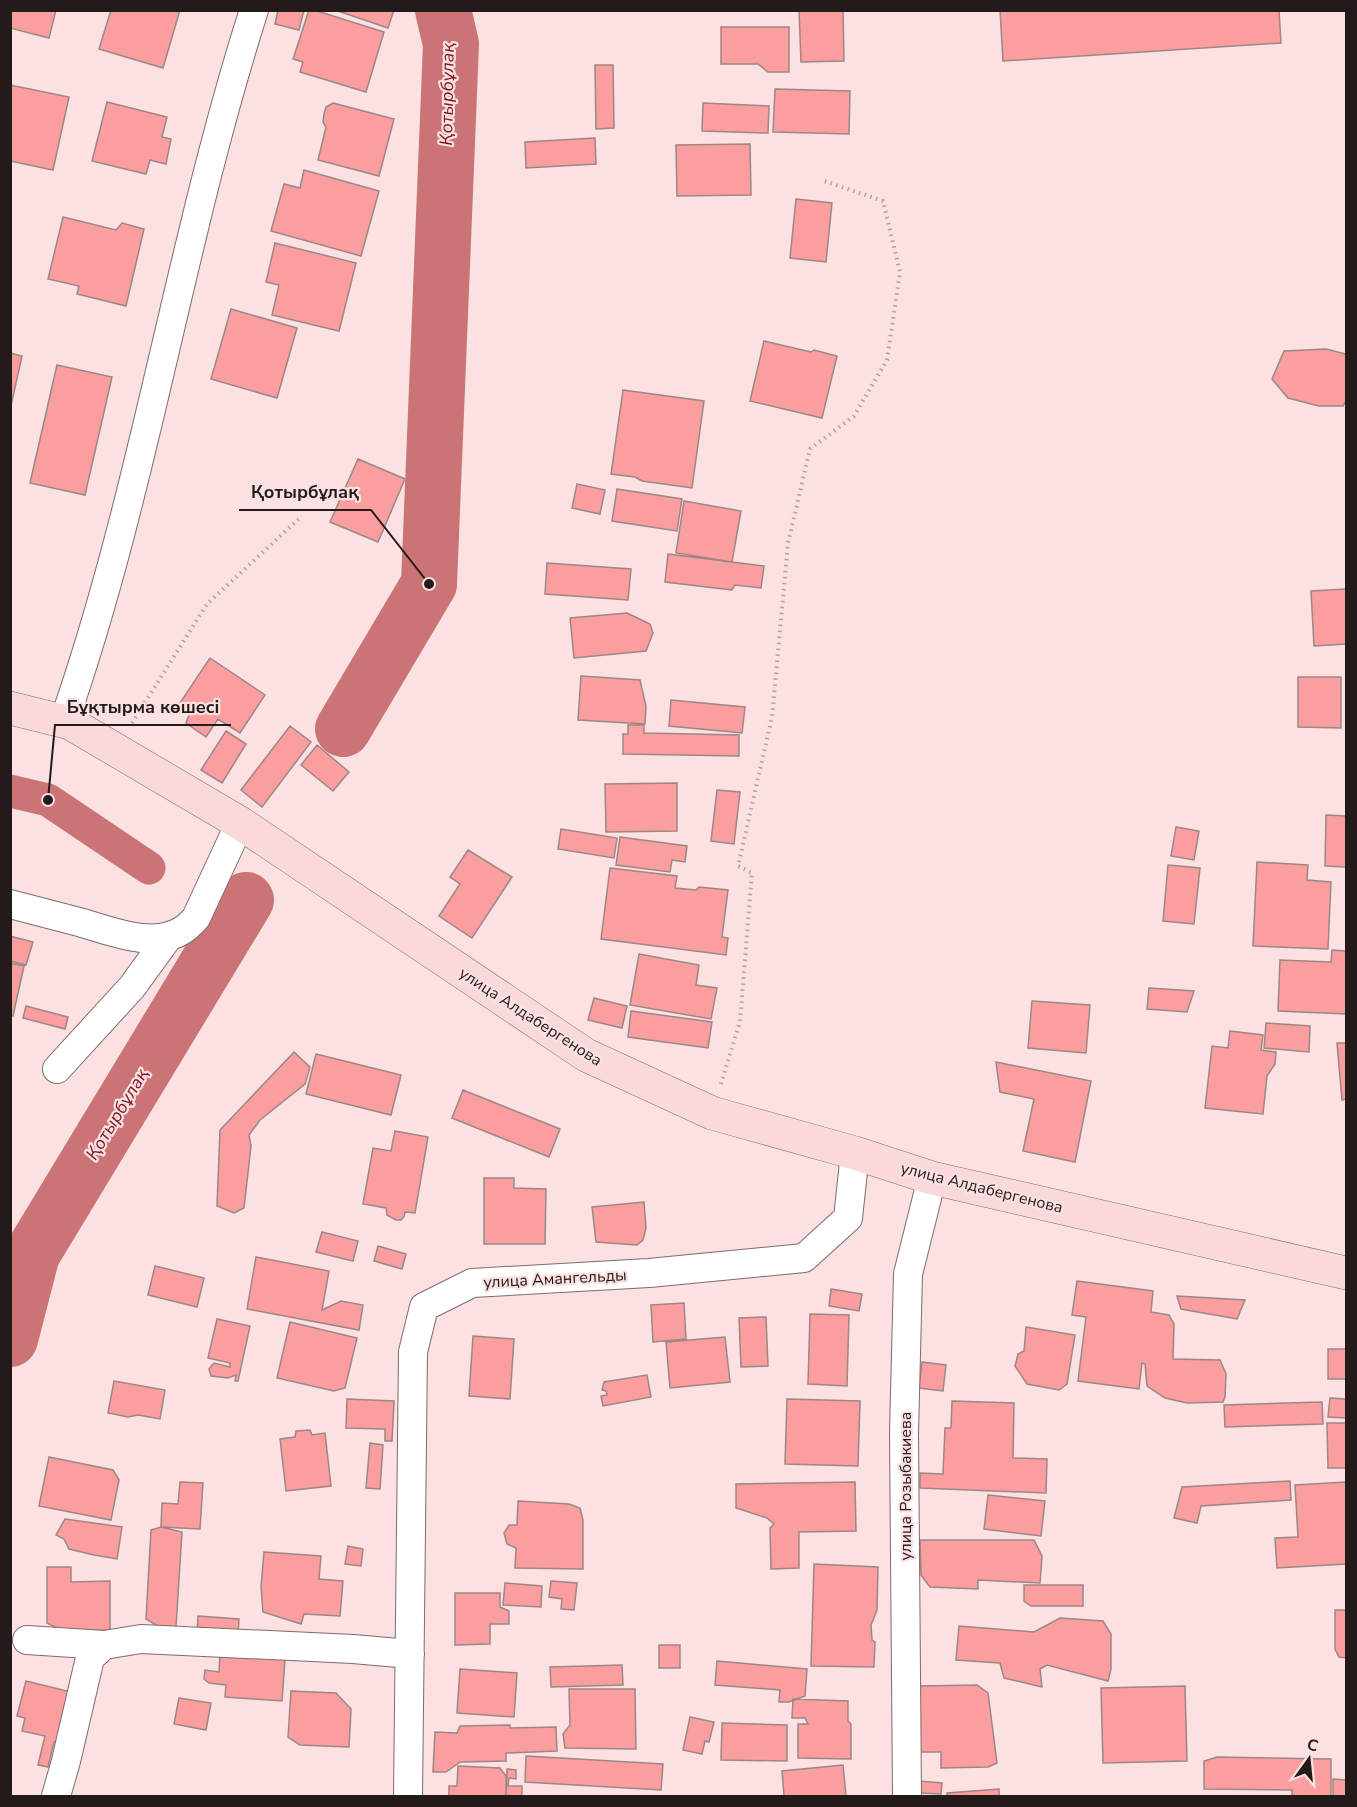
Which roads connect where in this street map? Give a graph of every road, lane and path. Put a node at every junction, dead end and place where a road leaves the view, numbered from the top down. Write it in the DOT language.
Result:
graph roads {
  1 [pos="254,10"];
  2 [pos="824,182"];
  3 [pos="302,516"];
  4 [pos="10,708"];
  5 [pos="64,721"];
  6 [pos="114,748"];
  7 [pos="240,823"];
  8 [pos="10,904"];
  9 [pos="169,936"];
  10 [pos="57,1069"];
  11 [pos="712,1113"];
  12 [pos="855,1153"];
  13 [pos="932,1178"];
  14 [pos="1347,1273"];
  15 [pos="27,1640"];
  16 [pos="104,1645"];
  17 [pos="410,1654"];
  18 [pos="56,1797"];
  19 [pos="408,1797"];
  20 [pos="908,1797"];
  1 -- 5 [label="street"];
  2 -- 11 [label="path"];
  3 -- 6 [label="path"];
  4 -- 5 [label="main road, улица Алдабергенова"];
  5 -- 6 [label="main road, улица Алдабергенова"];
  6 -- 7 [label="main road, улица Алдабергенова"];
  7 -- 9 [label="street"];
  7 -- 11 [label="main road, улица Алдабергенова"];
  8 -- 9 [label="street"];
  9 -- 10 [label="street"];
  11 -- 12 [label="main road, улица Алдабергенова"];
  12 -- 13 [label="main road, улица Алдабергенова"];
  12 -- 17 [label="street, улица Амангельды"];
  13 -- 14 [label="main road, улица Алдабергенова"];
  13 -- 20 [label="street, улица Розыбакиева"];
  15 -- 16 [label="street"];
  16 -- 17 [label="street"];
  16 -- 18 [label="street"];
  17 -- 19 [label="street, улица Амангельды"];
}
